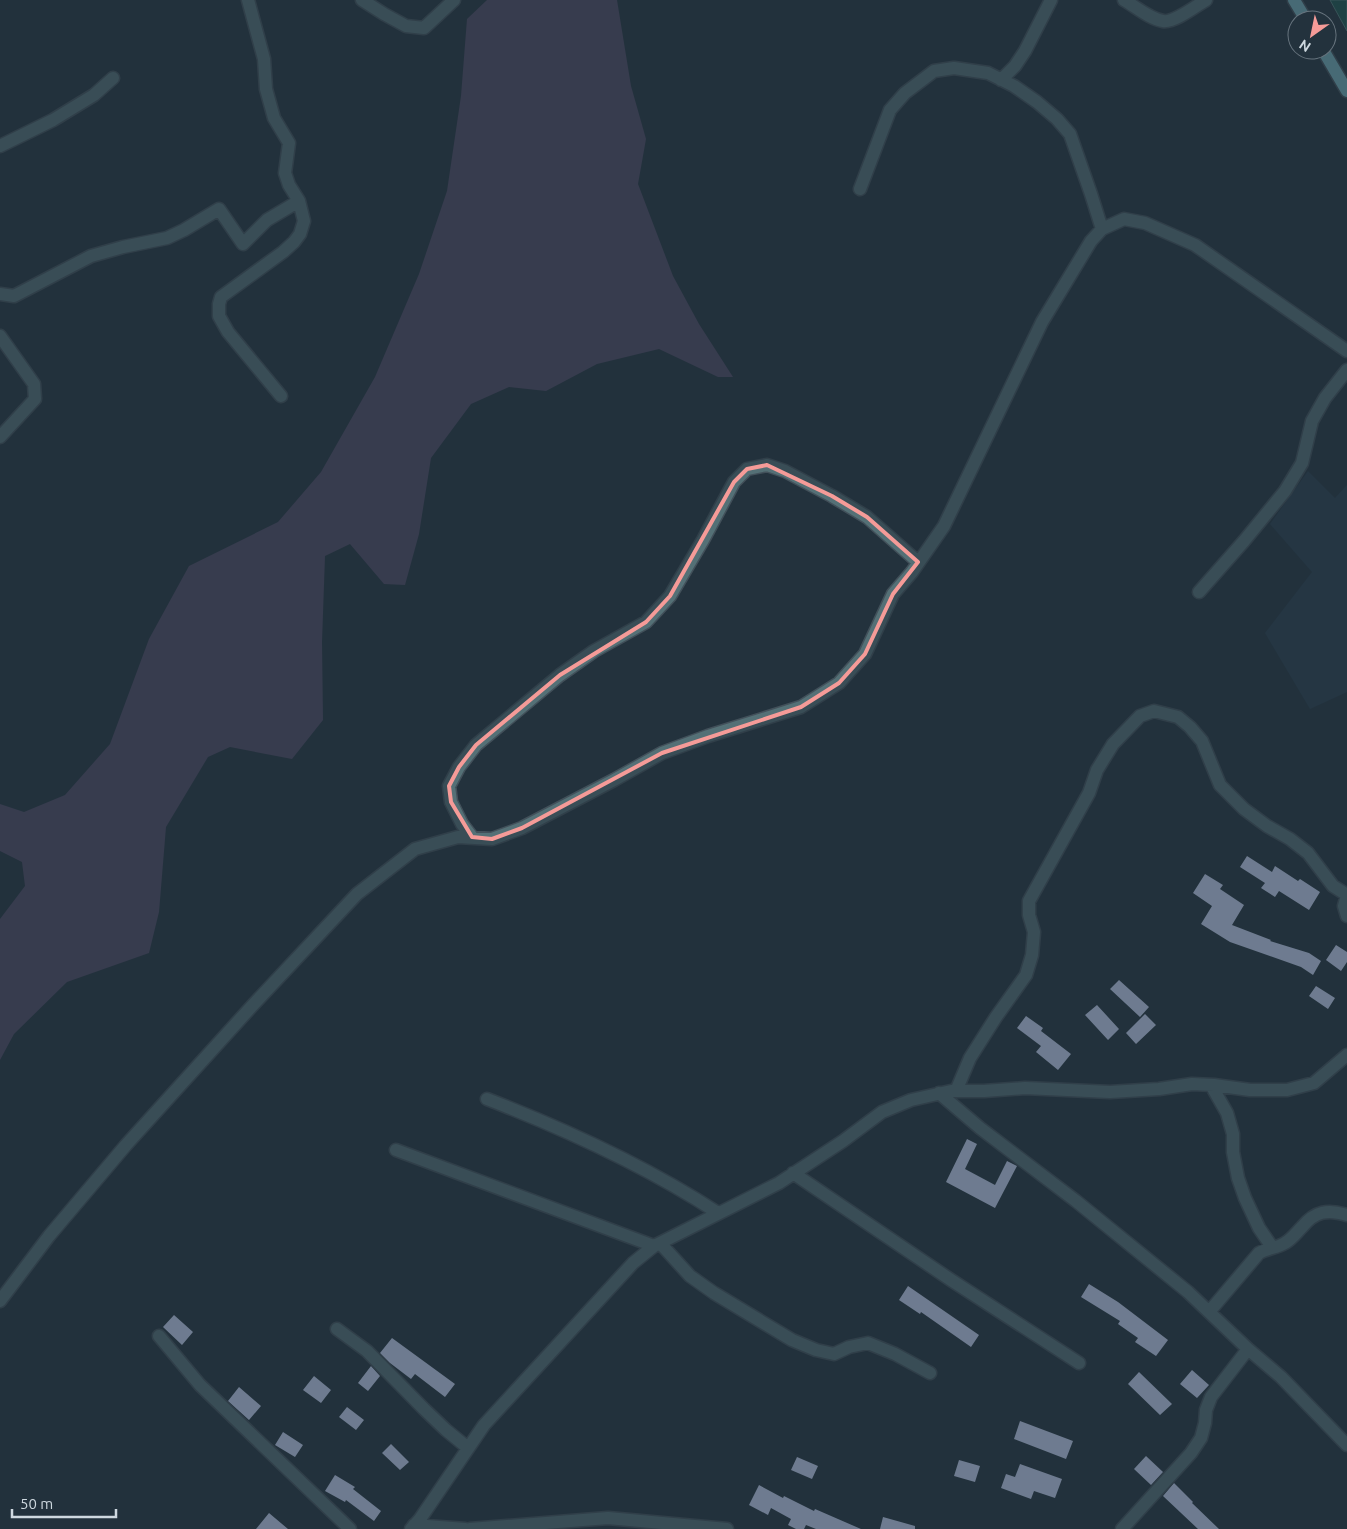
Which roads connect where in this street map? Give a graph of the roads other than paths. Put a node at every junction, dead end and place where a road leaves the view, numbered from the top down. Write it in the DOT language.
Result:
graph roads {
  1 [pos="248,0"];
  2 [pos="362,0"];
  3 [pos="454,0"];
  4 [pos="1051,0"];
  5 [pos="1124,0"];
  6 [pos="1206,0"];
  7 [pos="1329,60"];
  8 [pos="113,78"];
  9 [pos="1001,80"];
  10 [pos="1347,92"];
  11 [pos="0,146"];
  12 [pos="860,189"];
  13 [pos="299,201"];
  14 [pos="1102,229"];
  15 [pos="0,294"];
  16 [pos="0,336"];
  17 [pos="1347,351"];
  18 [pos="1347,370"];
  19 [pos="281,396"];
  20 [pos="0,437"];
  21 [pos="918,562"];
  22 [pos="1199,592"];
  23 [pos="472,837"];
  24 [pos="1347,895"];
  25 [pos="1347,916"];
  26 [pos="1347,1055"];
  27 [pos="1211,1085"];
  28 [pos="956,1091"];
  29 [pos="939,1093"];
  30 [pos="486,1099"];
  31 [pos="396,1150"];
  32 [pos="794,1173"];
  33 [pos="718,1213"];
  34 [pos="1347,1216"];
  35 [pos="657,1245"];
  36 [pos="1272,1247"];
  37 [pos="0,1301"];
  38 [pos="1209,1312"];
  39 [pos="338,1329"];
  40 [pos="158,1336"];
  41 [pos="1248,1349"];
  42 [pos="1079,1363"];
  43 [pos="930,1373"];
  44 [pos="1347,1445"];
  45 [pos="468,1448"];
  46 [pos="412,1527"];
  47 [pos="350,1529"];
  48 [pos="466,1529"];
  49 [pos="470,1529"];
  50 [pos="727,1529"];
  51 [pos="1122,1529"];
  1 -- 13 [label="street"];
  2 -- 3 [label="street"];
  4 -- 9 [label="street"];
  5 -- 6 [label="street"];
  7 -- 10 [label="main road"];
  8 -- 11 [label="street"];
  9 -- 12 [label="street"];
  9 -- 14 [label="street"];
  13 -- 15 [label="street"];
  13 -- 19 [label="street"];
  14 -- 17 [label="street"];
  14 -- 21 [label="street"];
  16 -- 20 [label="street"];
  18 -- 22 [label="street"];
  21 -- 23 [label="street"];
  21 -- 23 [label="street"];
  23 -- 37 [label="street"];
  24 -- 25 [label="street"];
  24 -- 28 [label="street"];
  26 -- 27 [label="street"];
  27 -- 28 [label="street"];
  27 -- 36 [label="street"];
  28 -- 29 [label="street"];
  29 -- 32 [label="street"];
  29 -- 38 [label="street"];
  30 -- 33 [label="street"];
  31 -- 35 [label="street"];
  32 -- 33 [label="street"];
  32 -- 42 [label="street"];
  33 -- 35 [label="street"];
  34 -- 36 [label="street"];
  35 -- 43 [label="street"];
  35 -- 45 [label="street"];
  36 -- 38 [label="street"];
  38 -- 41 [label="street"];
  39 -- 45 [label="street"];
  40 -- 47 [label="street"];
  41 -- 44 [label="street"];
  41 -- 51 [label="street"];
  45 -- 46 [label="street"];
  46 -- 48 [label="street"];
  49 -- 50 [label="street"];
}
